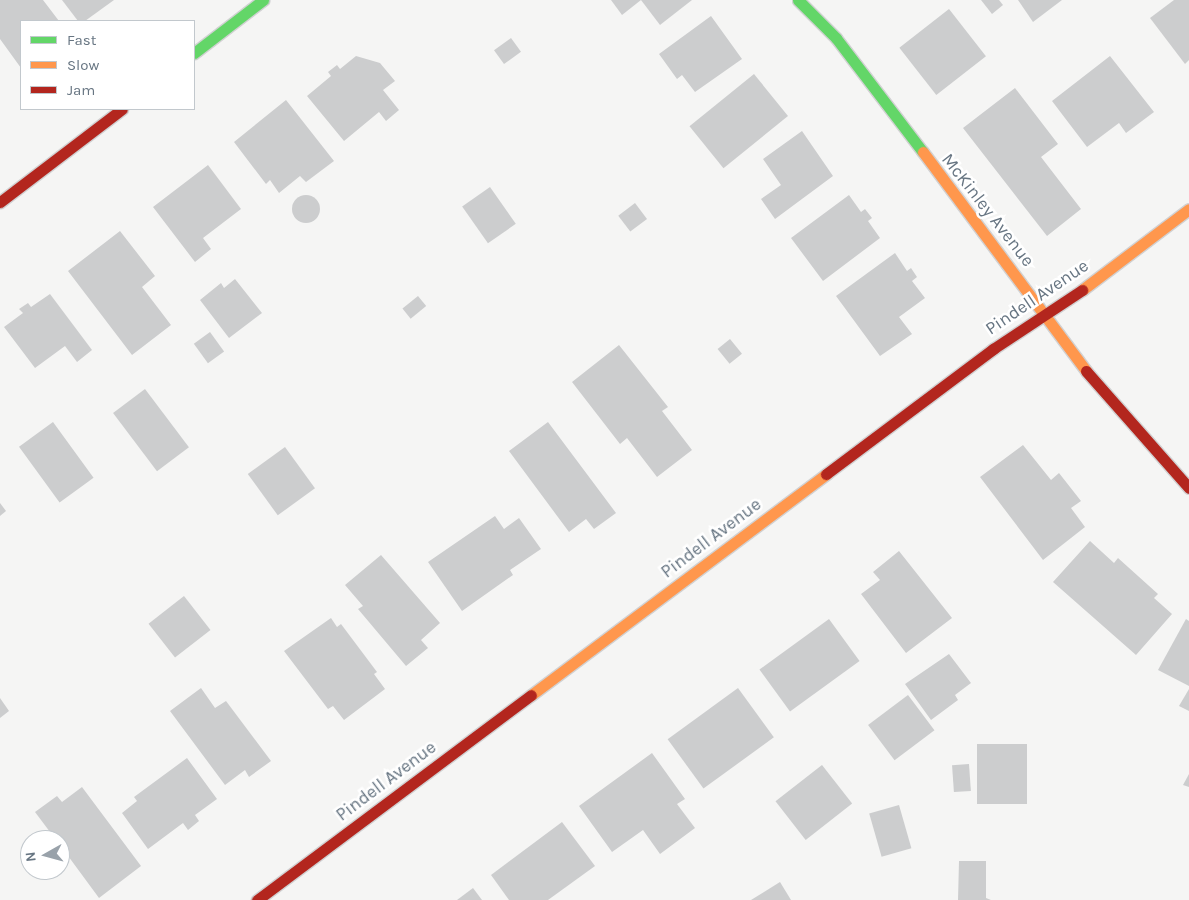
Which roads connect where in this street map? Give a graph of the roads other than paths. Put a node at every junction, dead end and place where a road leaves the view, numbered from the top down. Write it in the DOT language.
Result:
graph roads {
  1 [pos="263,0"];
  2 [pos="798,0"];
  3 [pos="195,52"];
  4 [pos="121,110"];
  5 [pos="0,202"];
  6 [pos="1189,209"];
  7 [pos="1044,317"];
  8 [pos="1189,488"];
  9 [pos="256,900"];
  1 -- 3 [label="street"];
  2 -- 7 [label="street, McKinley Avenue"];
  4 -- 5 [label="street"];
  6 -- 7 [label="street, Pindell Avenue"];
  7 -- 8 [label="street, McKinley Avenue"];
  7 -- 9 [label="street, Pindell Avenue"];
}
